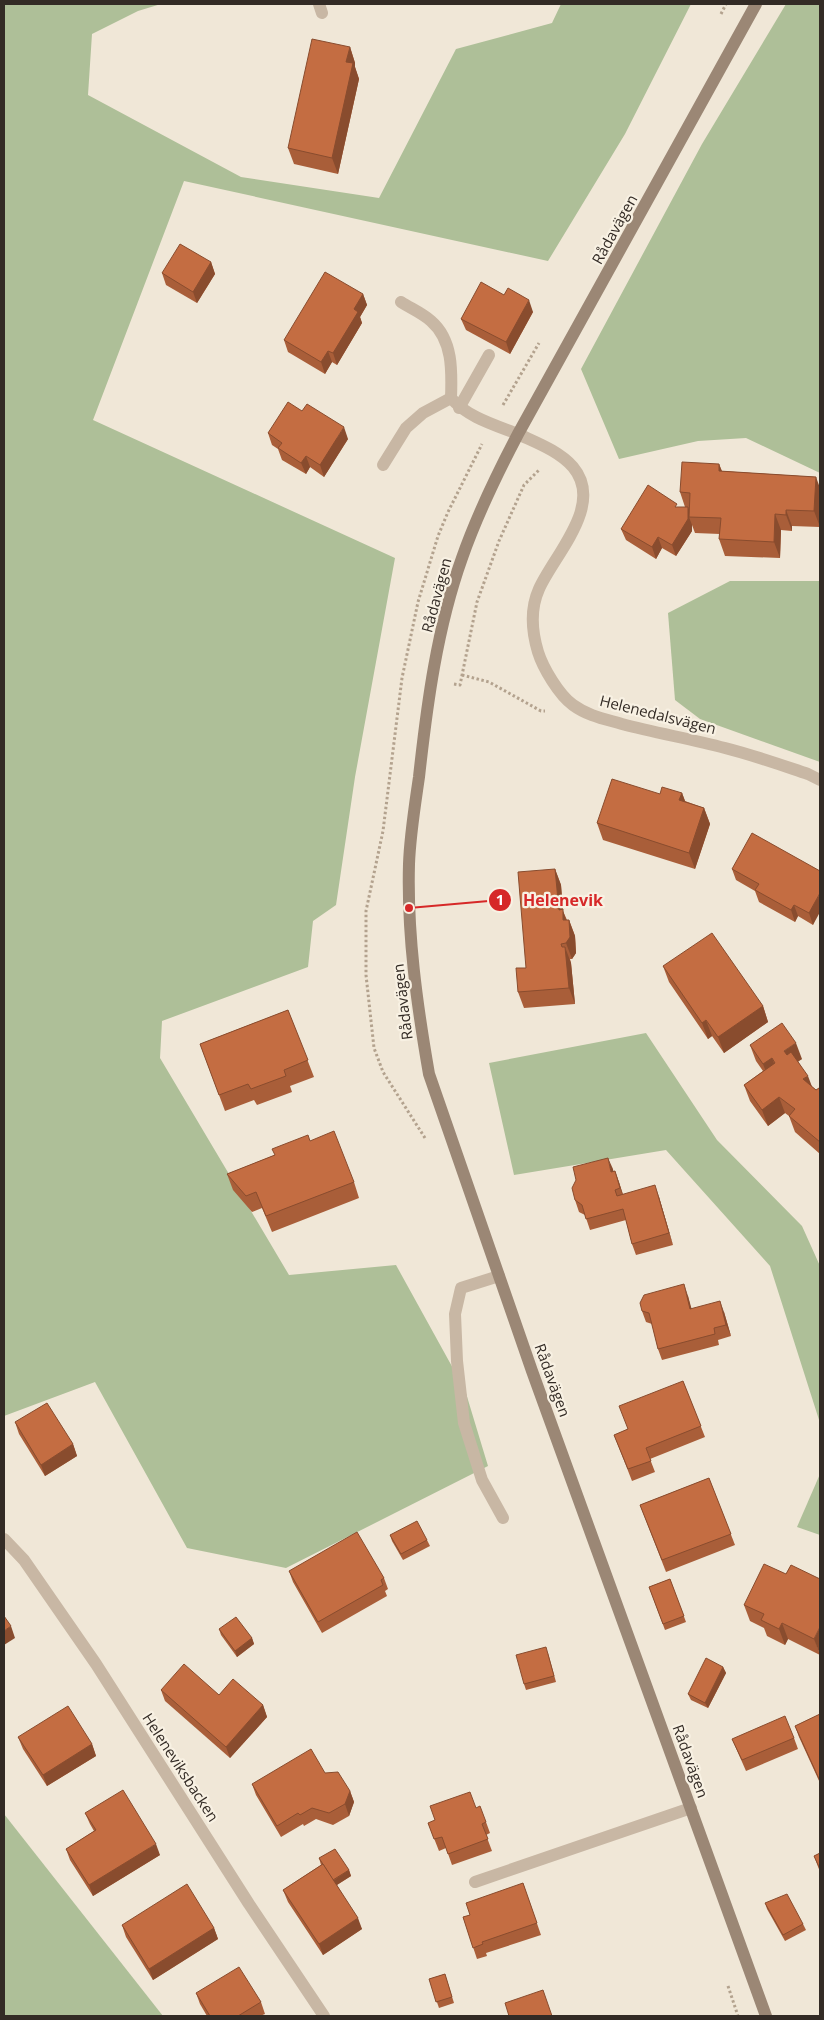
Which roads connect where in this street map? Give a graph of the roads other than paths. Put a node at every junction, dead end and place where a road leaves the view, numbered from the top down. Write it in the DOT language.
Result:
graph roads {
  1 [pos="756,4"];
  2 [pos="401,302"];
  3 [pos="489,355"];
  4 [pos="451,398"];
  5 [pos="460,408"];
  6 [pos="518,434"];
  7 [pos="384,465"];
  8 [pos="820,780"];
  9 [pos="499,1276"];
  10 [pos="503,1518"];
  11 [pos="4,1539"];
  12 [pos="691,1808"];
  13 [pos="475,1882"];
  14 [pos="324,2016"];
  15 [pos="766,2016"];
  1 -- 6 [label="street, Rådavägen"];
  2 -- 4 [label="street"];
  3 -- 5 [label="street"];
  4 -- 5 [label="street"];
  4 -- 7 [label="street"];
  5 -- 6 [label="street, Helenedalsvägen"];
  6 -- 8 [label="street, Helenedalsvägen"];
  6 -- 9 [label="street, Rådavägen"];
  9 -- 10 [label="street"];
  9 -- 12 [label="street, Rådavägen"];
  11 -- 14 [label="street, Heleneviksbacken"];
  12 -- 13 [label="street"];
  12 -- 15 [label="street, Rådavägen"];
}
